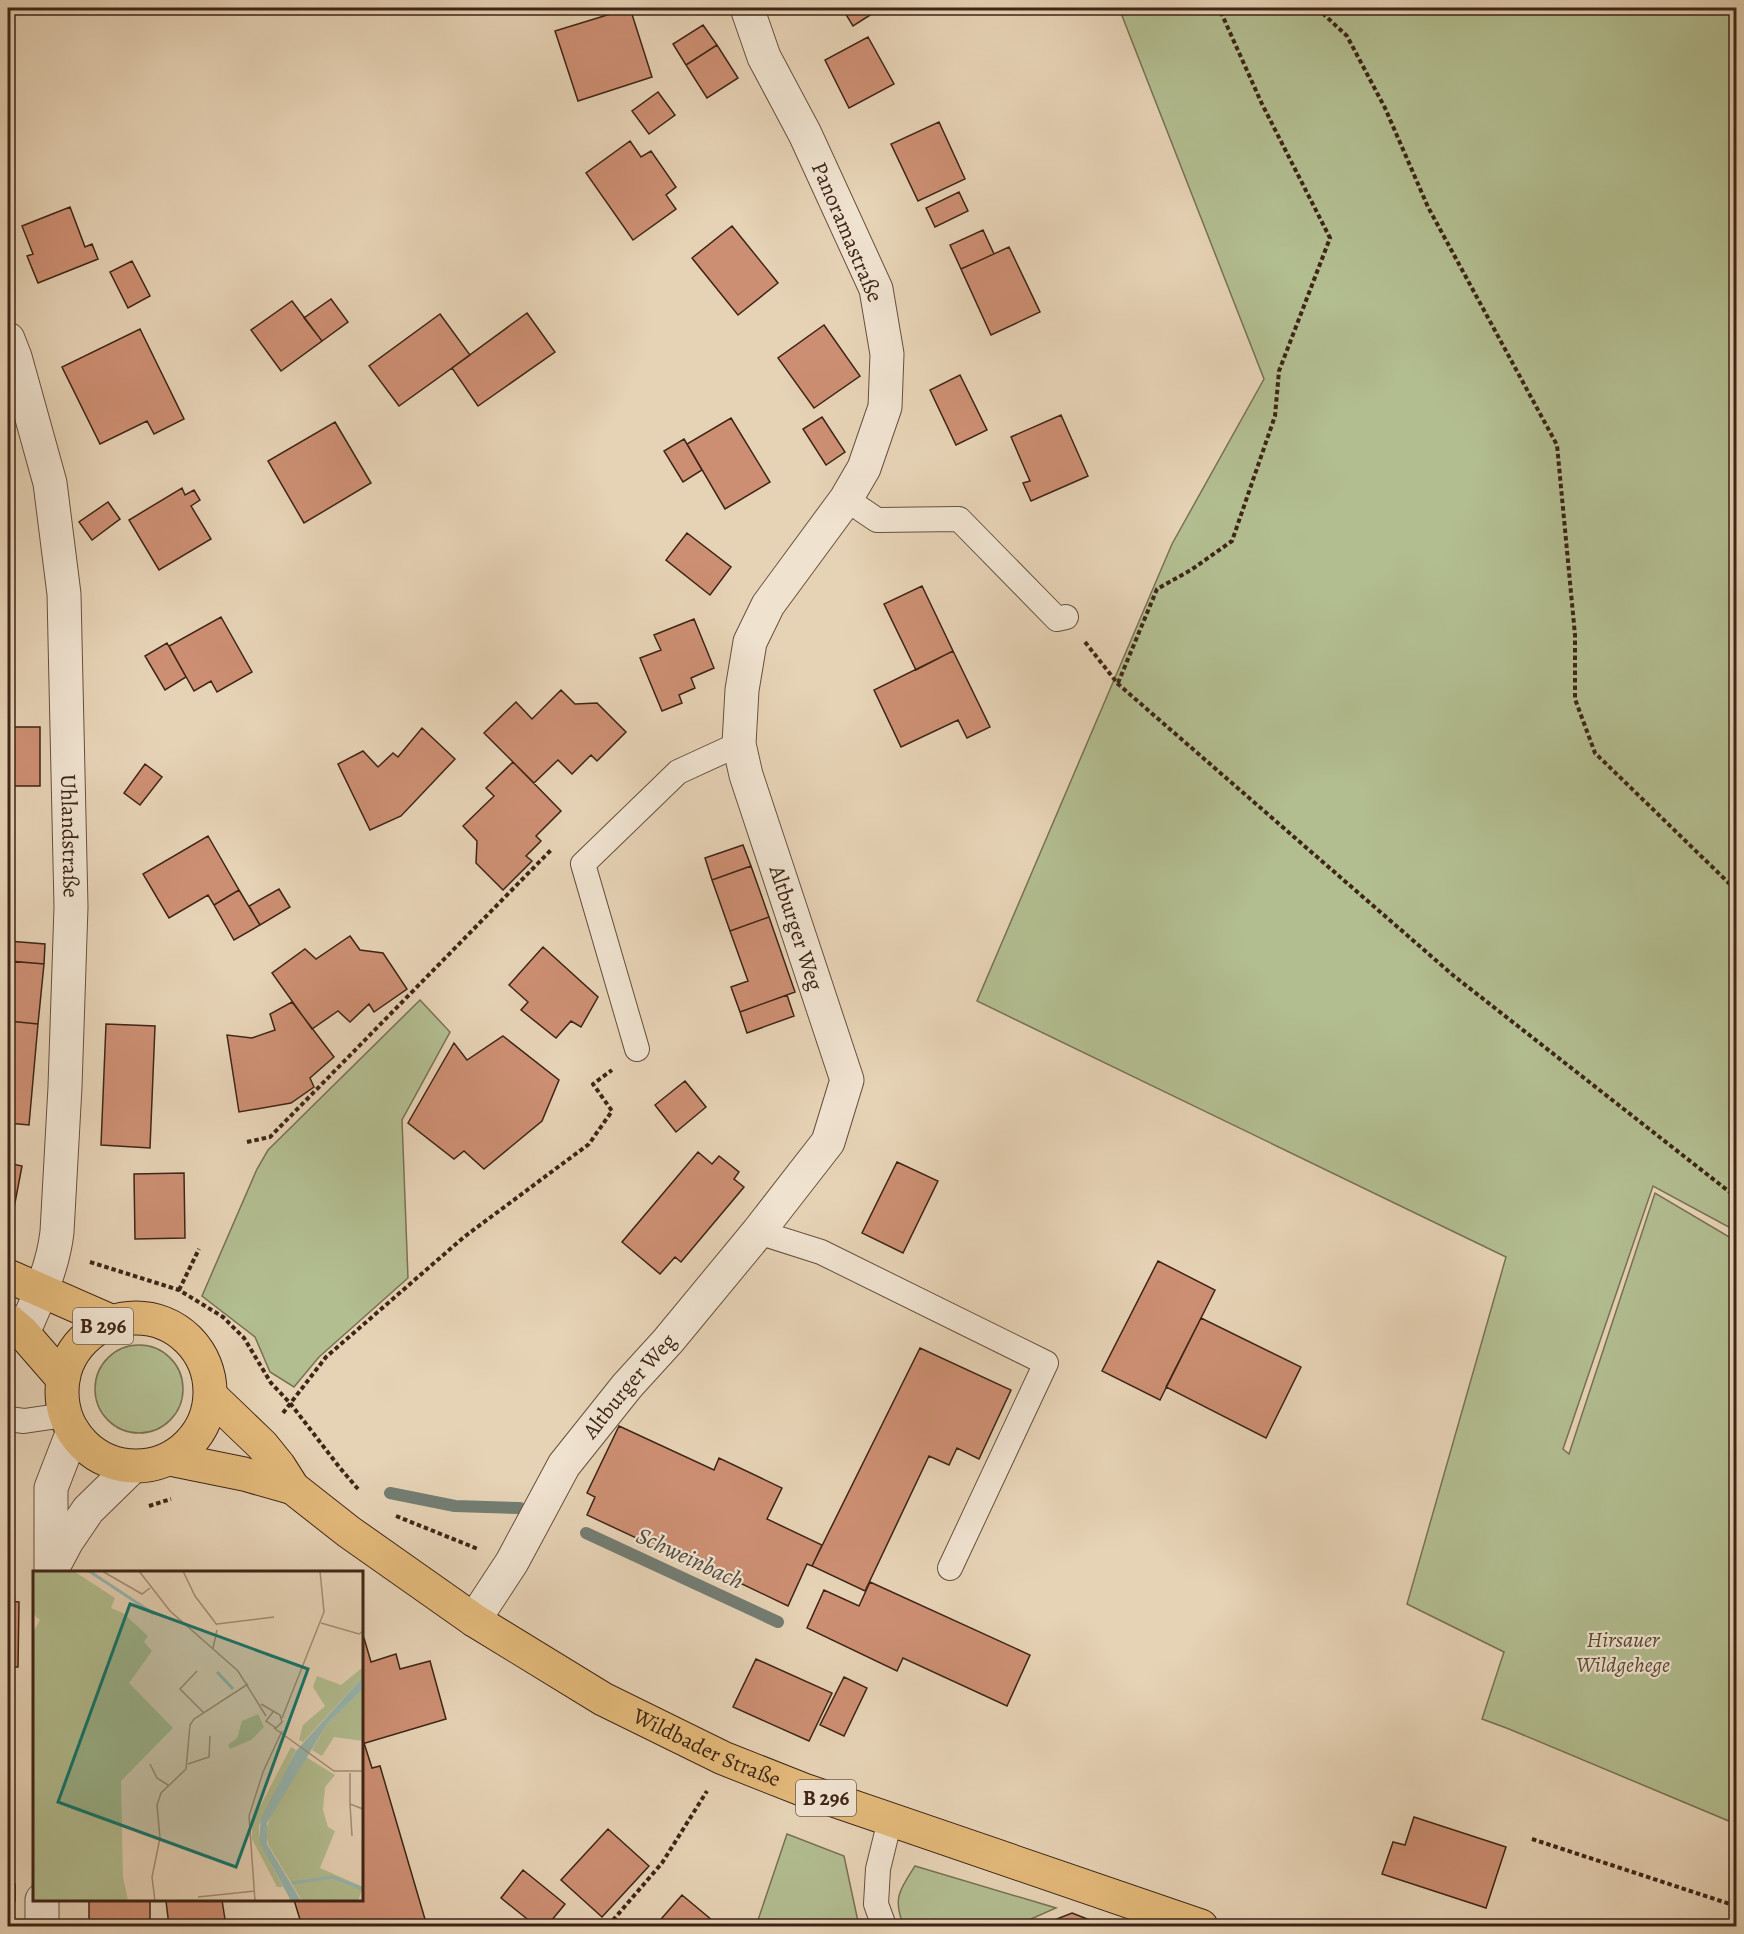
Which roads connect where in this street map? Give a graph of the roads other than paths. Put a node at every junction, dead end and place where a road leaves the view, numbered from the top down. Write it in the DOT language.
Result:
graph roads {
  1 [pos="747,8"];
  2 [pos="8,339"];
  3 [pos="846,499"];
  4 [pos="1066,617"];
  5 [pos="739,744"];
  6 [pos="637,1049"];
  7 [pos="758,1232"];
  8 [pos="8,1276"];
  9 [pos="41,1291"];
  10 [pos="113,1322"];
  11 [pos="15,1327"];
  12 [pos="63,1379"];
  13 [pos="211,1396"];
  14 [pos="8,1419"];
  15 [pos="69,1423"];
  16 [pos="170,1459"];
  17 [pos="132,1467"];
  18 [pos="293,1488"];
  19 [pos="950,1568"];
  20 [pos="51,1571"];
  21 [pos="52,1571"];
  22 [pos="474,1620"];
  23 [pos="890,1820"];
  24 [pos="42,1901"];
  25 [pos="42,1926"];
  26 [pos="884,1926"];
  27 [pos="1201,1926"];
  1 -- 3 [label="street, Panoramastraße"];
  2 -- 9 [label="street, Uhlandstraße"];
  3 -- 4 [label="lane"];
  3 -- 5 [label="street, Altburger Weg"];
  5 -- 6 [label="lane"];
  5 -- 7 [label="street, Altburger Weg"];
  7 -- 19 [label="lane"];
  7 -- 22 [label="street, Altburger Weg"];
  8 -- 9 [label="main road, B 296"];
  9 -- 10 [label="main road, B 296"];
  9 -- 11 [label="street, Uhlandstraße"];
  10 -- 12 [label="main road, B 296"];
  10 -- 13 [label="main road, B 296"];
  11 -- 12 [label="main road, B 296"];
  12 -- 15 [label="main road, B 296"];
  13 -- 16 [label="main road, B 296"];
  13 -- 18 [label="main road, Wildbader Straße / B 296"];
  14 -- 15 [label="lane"];
  15 -- 17 [label="main road, B 296"];
  15 -- 20 [label="street"];
  16 -- 17 [label="main road, B 296"];
  16 -- 18 [label="main road, Wildbader Straße / B 296"];
  17 -- 21 [label="street"];
  18 -- 22 [label="main road, Wildbader Straße / B 296"];
  22 -- 23 [label="main road, Wildbader Straße / B 296"];
  23 -- 26 [label="lane"];
  23 -- 27 [label="main road, Wildbader Straße / B 296"];
  24 -- 25 [label="street"];
}
